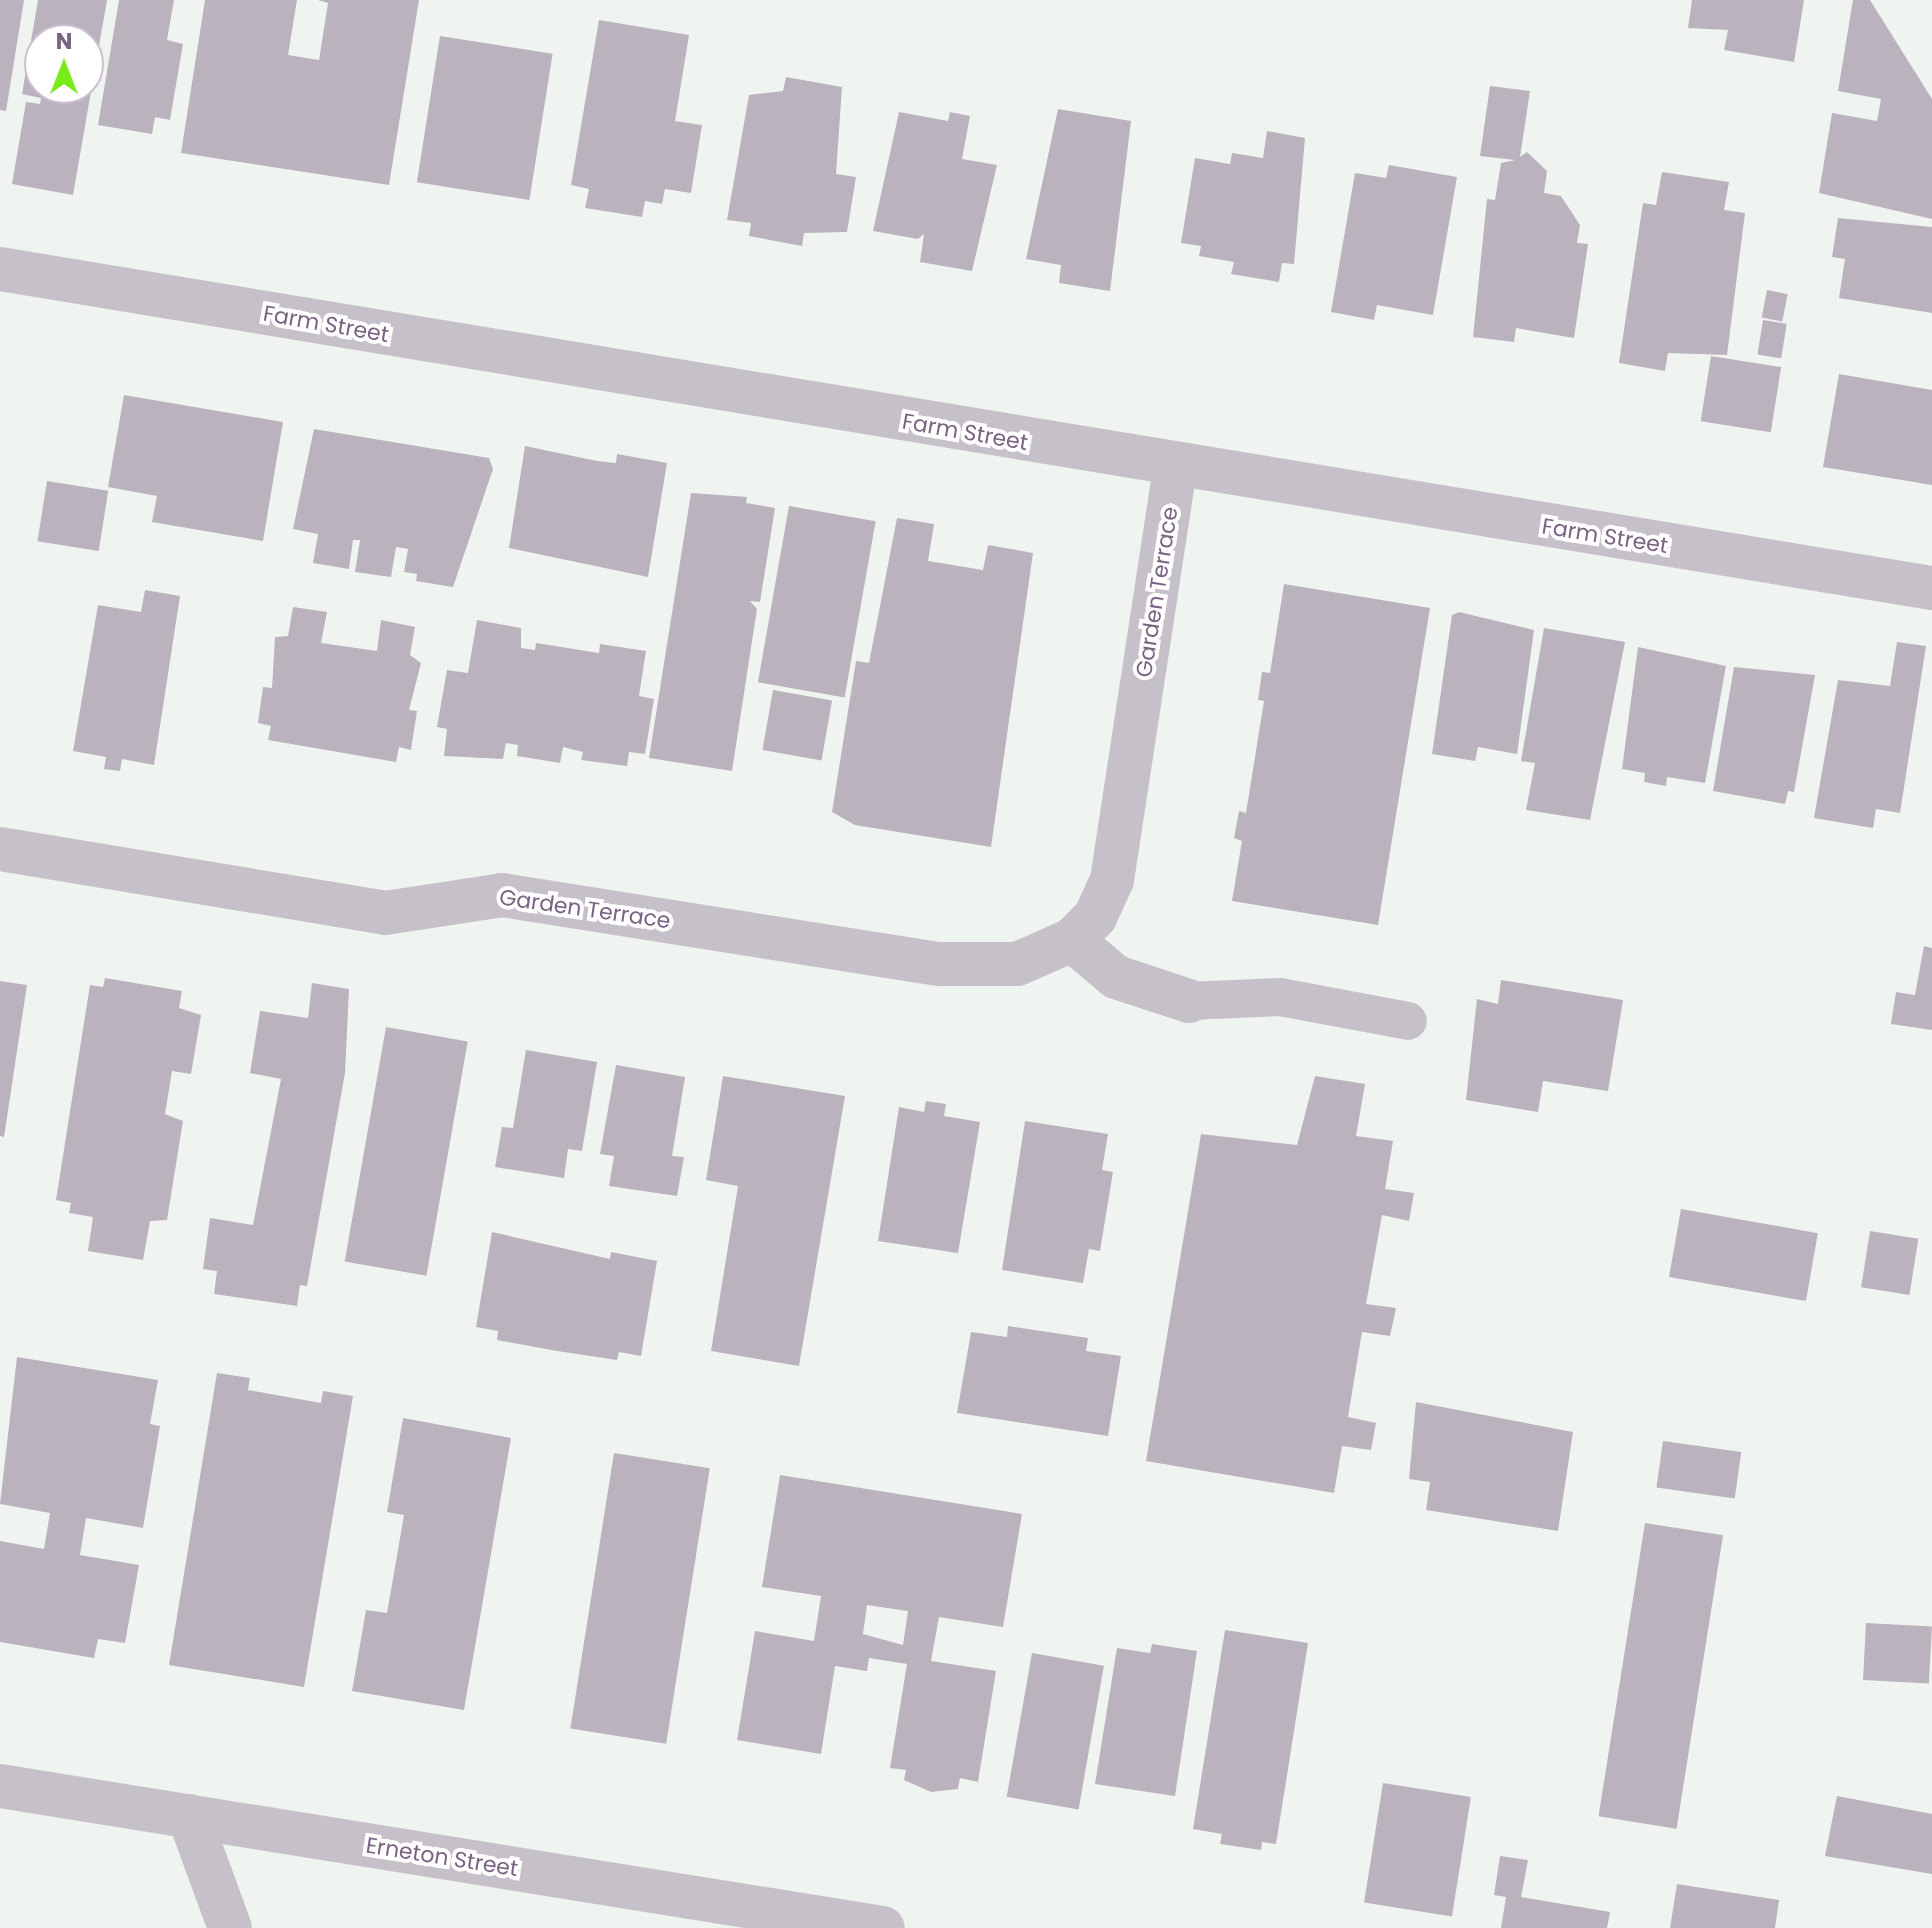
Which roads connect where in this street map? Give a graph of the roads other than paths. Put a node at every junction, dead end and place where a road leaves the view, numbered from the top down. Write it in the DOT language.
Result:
graph roads {
  1 [pos="0,269"];
  2 [pos="1175,467"];
  3 [pos="1932,588"];
  4 [pos="0,849"];
  5 [pos="1072,940"];
  6 [pos="1189,1001"];
  7 [pos="1408,1021"];
  8 [pos="0,1786"];
  9 [pos="189,1816"];
  10 [pos="230,1928"];
  11 [pos="883,1928"];
  1 -- 2 [label="street, Farm Street"];
  2 -- 3 [label="street, Farm Street"];
  2 -- 5 [label="street, Garden Terrace"];
  4 -- 5 [label="street, Garden Terrace"];
  5 -- 6 [label="street"];
  6 -- 7 [label="lane"];
  8 -- 9 [label="street, Erneton Street"];
  9 -- 10 [label="street"];
  9 -- 11 [label="street, Erneton Street"];
}
